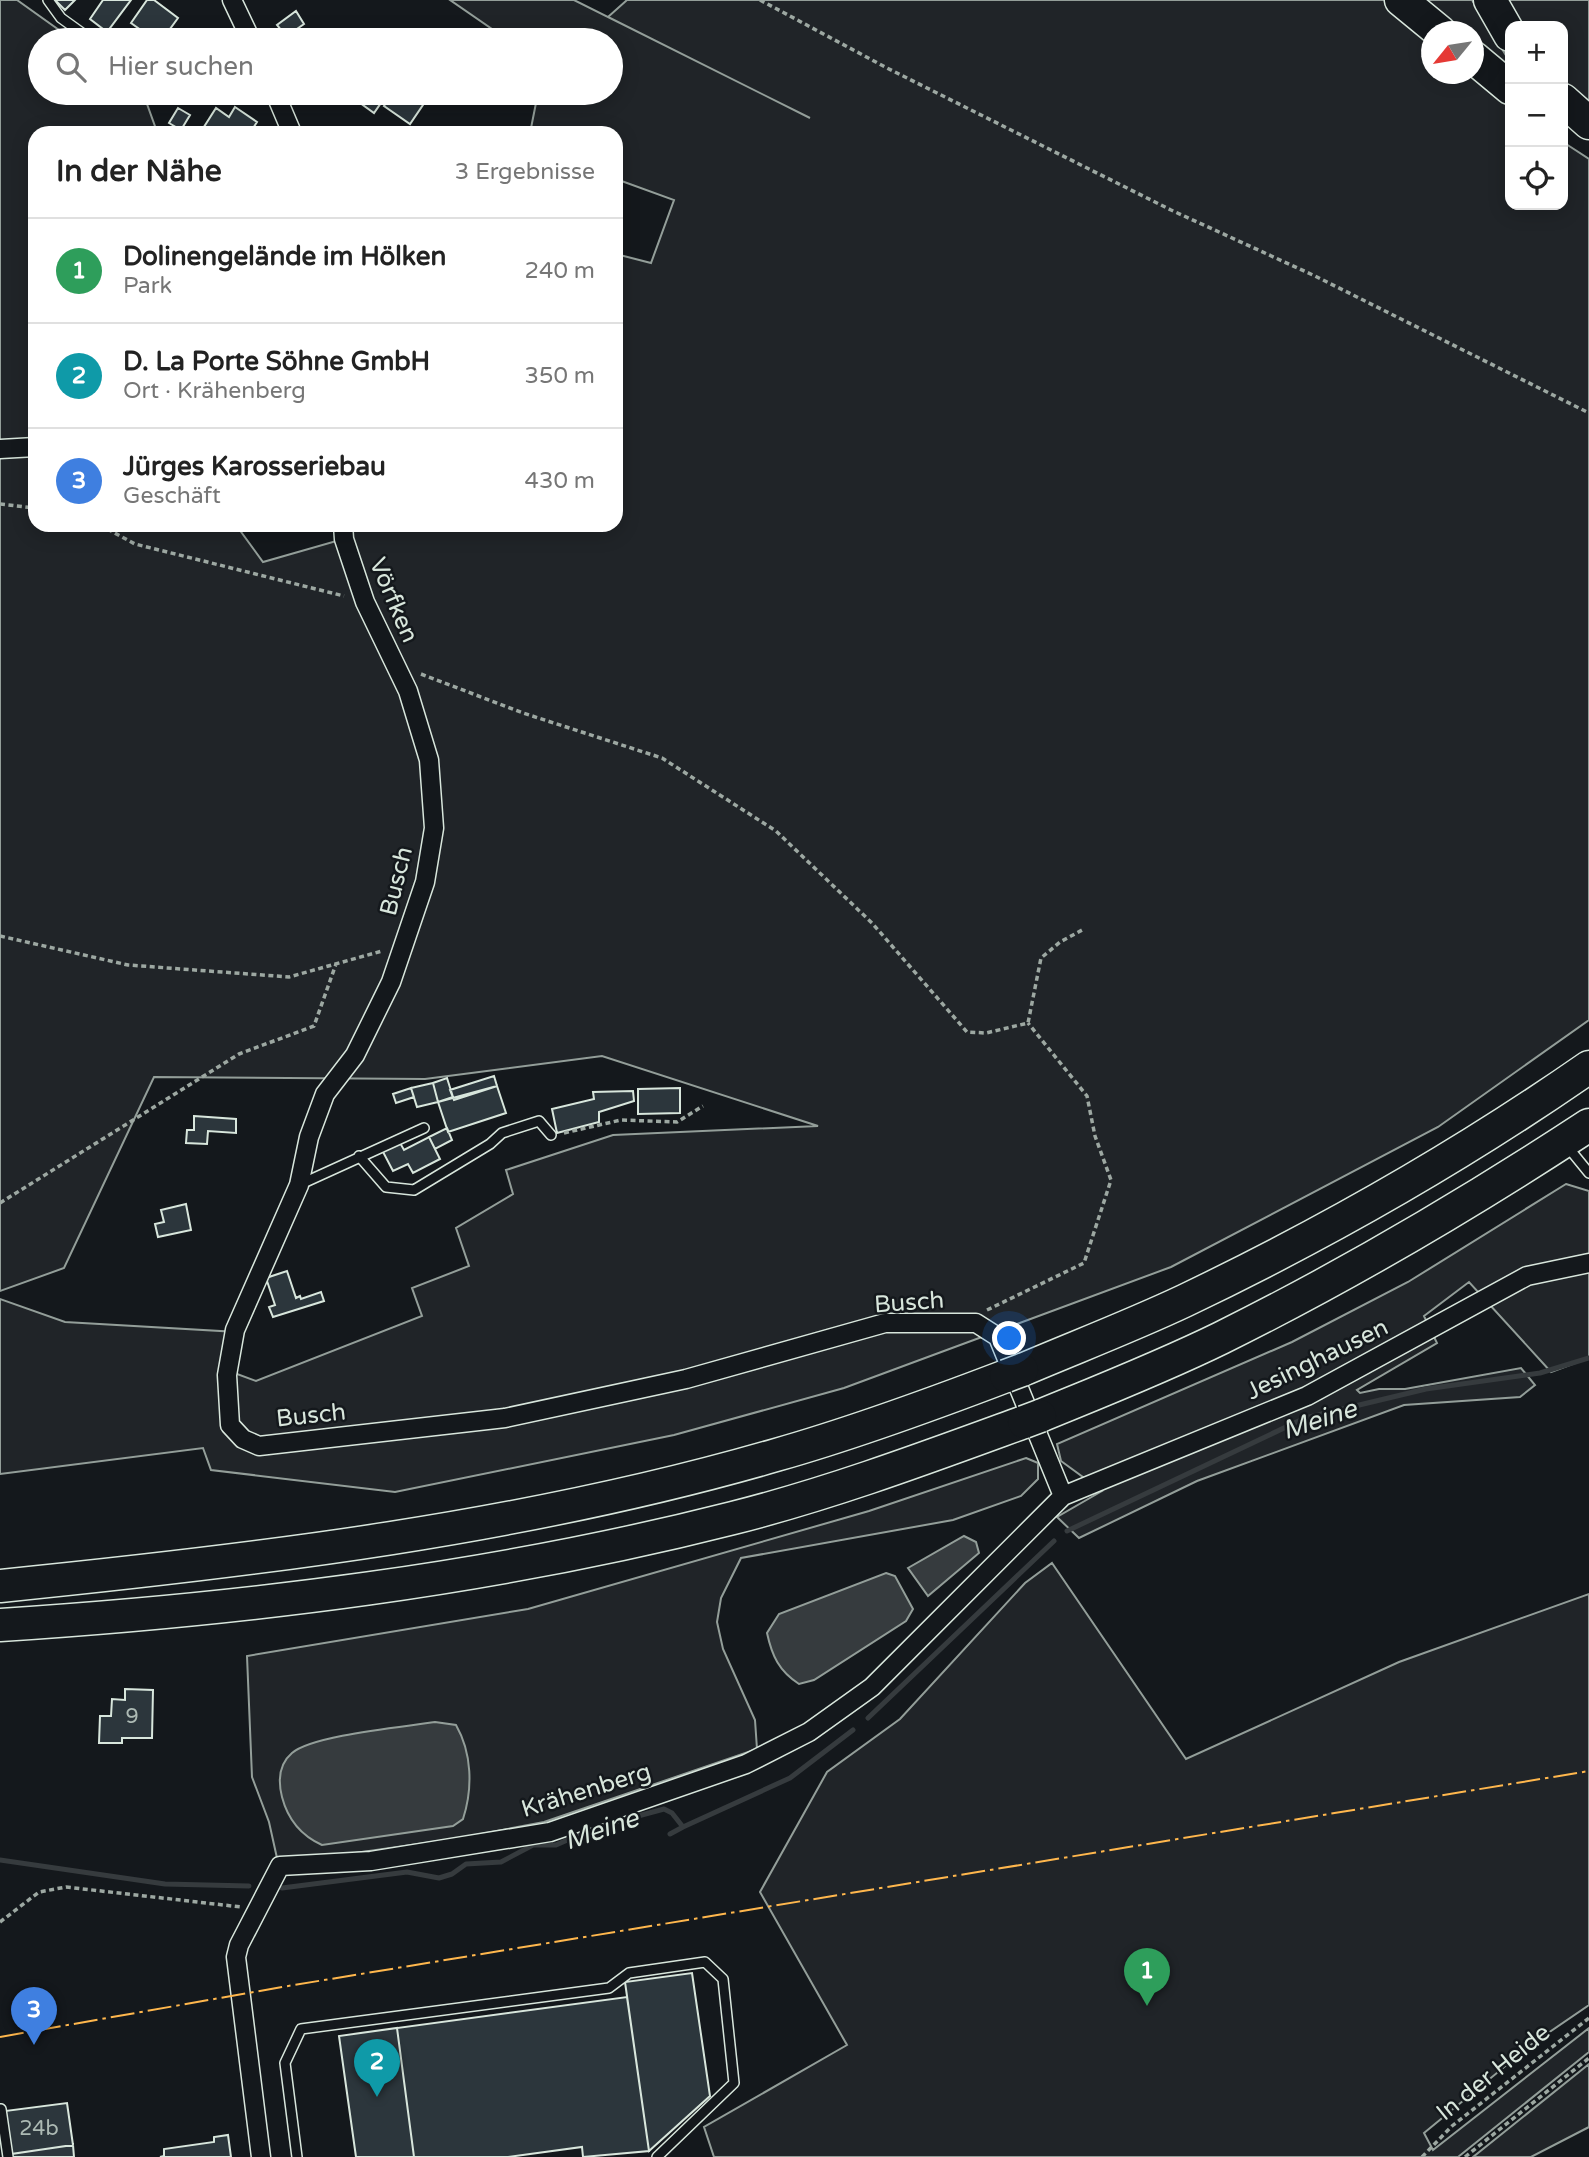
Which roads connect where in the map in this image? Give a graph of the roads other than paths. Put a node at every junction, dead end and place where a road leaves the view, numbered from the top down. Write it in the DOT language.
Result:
graph roads {
  1 [pos="48,0"];
  2 [pos="232,0"];
  3 [pos="1401,0"];
  4 [pos="1490,0"];
  5 [pos="1427,21"];
  6 [pos="1505,26"];
  7 [pos="75,28"];
  8 [pos="245,28"];
  9 [pos="1484,66"];
  10 [pos="1505,84"];
  11 [pos="1568,104"];
  12 [pos="280,105"];
  13 [pos="1589,123"];
  14 [pos="289,126"];
  15 [pos="1568,130"];
  16 [pos="1589,145"];
  17 [pos="28,447"];
  18 [pos="0,449"];
  19 [pos="344,532"];
  20 [pos="408,691"];
  21 [pos="1589,1067"];
  22 [pos="424,1128"];
  23 [pos="1576,1134"];
  24 [pos="551,1135"];
  25 [pos="359,1156"];
  26 [pos="1589,1173"];
  27 [pos="299,1185"];
  28 [pos="1589,1263"];
  29 [pos="1063,1496"];
  30 [pos="0,1586"];
  31 [pos="0,1625"];
  32 [pos="1,2109"];
  33 [pos="8,2157"];
  34 [pos="261,2157"];
  35 [pos="297,2157"];
  36 [pos="657,2157"];
  1 -- 7 [label="lane"];
  2 -- 8 [label="street"];
  3 -- 5 [label="highway"];
  4 -- 6 [label="highway"];
  9 -- 10 [label="highway"];
  11 -- 13 [label="highway"];
  12 -- 14 [label="street"];
  15 -- 16 [label="highway"];
  17 -- 18 [label="street"];
  19 -- 20 [label="street, Vörfken"];
  20 -- 27 [label="street, Busch"];
  21 -- 30 [label="highway"];
  22 -- 25 [label="lane"];
  23 -- 26 [label="lane"];
  23 -- 31 [label="highway"];
  24 -- 25 [label="lane"];
  25 -- 27 [label="lane"];
  27 -- 29 [label="street, Busch"];
  28 -- 29 [label="street, Jesinghausen"];
  29 -- 34 [label="street, Krähenberg"];
  32 -- 33 [label="lane"];
  35 -- 36 [label="lane"];
}
